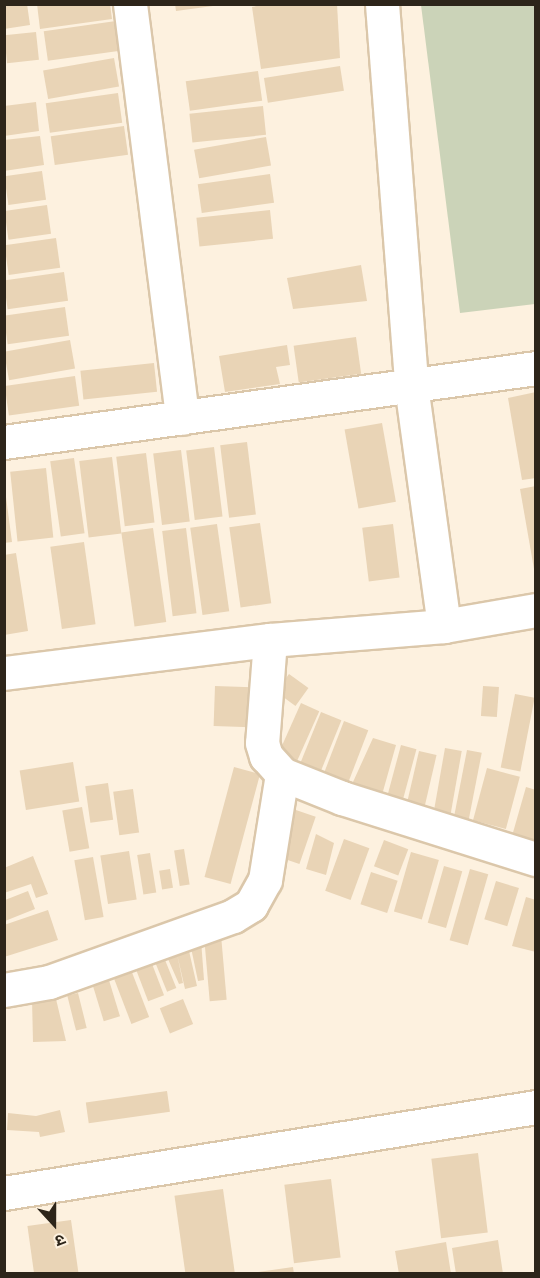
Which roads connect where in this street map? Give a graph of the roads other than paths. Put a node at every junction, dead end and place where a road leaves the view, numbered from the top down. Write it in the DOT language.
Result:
graph roads {
  1 [pos="130,4"];
  2 [pos="382,4"];
  3 [pos="536,368"];
  4 [pos="411,385"];
  5 [pos="182,418"];
  6 [pos="4,442"];
  7 [pos="536,610"];
  8 [pos="444,626"];
  9 [pos="270,640"];
  10 [pos="4,673"];
  11 [pos="282,774"];
  12 [pos="536,859"];
  13 [pos="4,990"];
  14 [pos="536,1107"];
  15 [pos="4,1193"];
  1 -- 5 [label="street"];
  2 -- 4 [label="street"];
  3 -- 4 [label="street"];
  4 -- 5 [label="street"];
  4 -- 8 [label="street"];
  5 -- 6 [label="street"];
  7 -- 8 [label="street"];
  8 -- 9 [label="street"];
  9 -- 10 [label="street"];
  9 -- 11 [label="street"];
  11 -- 12 [label="street"];
  11 -- 13 [label="street"];
  14 -- 15 [label="street"];
}
